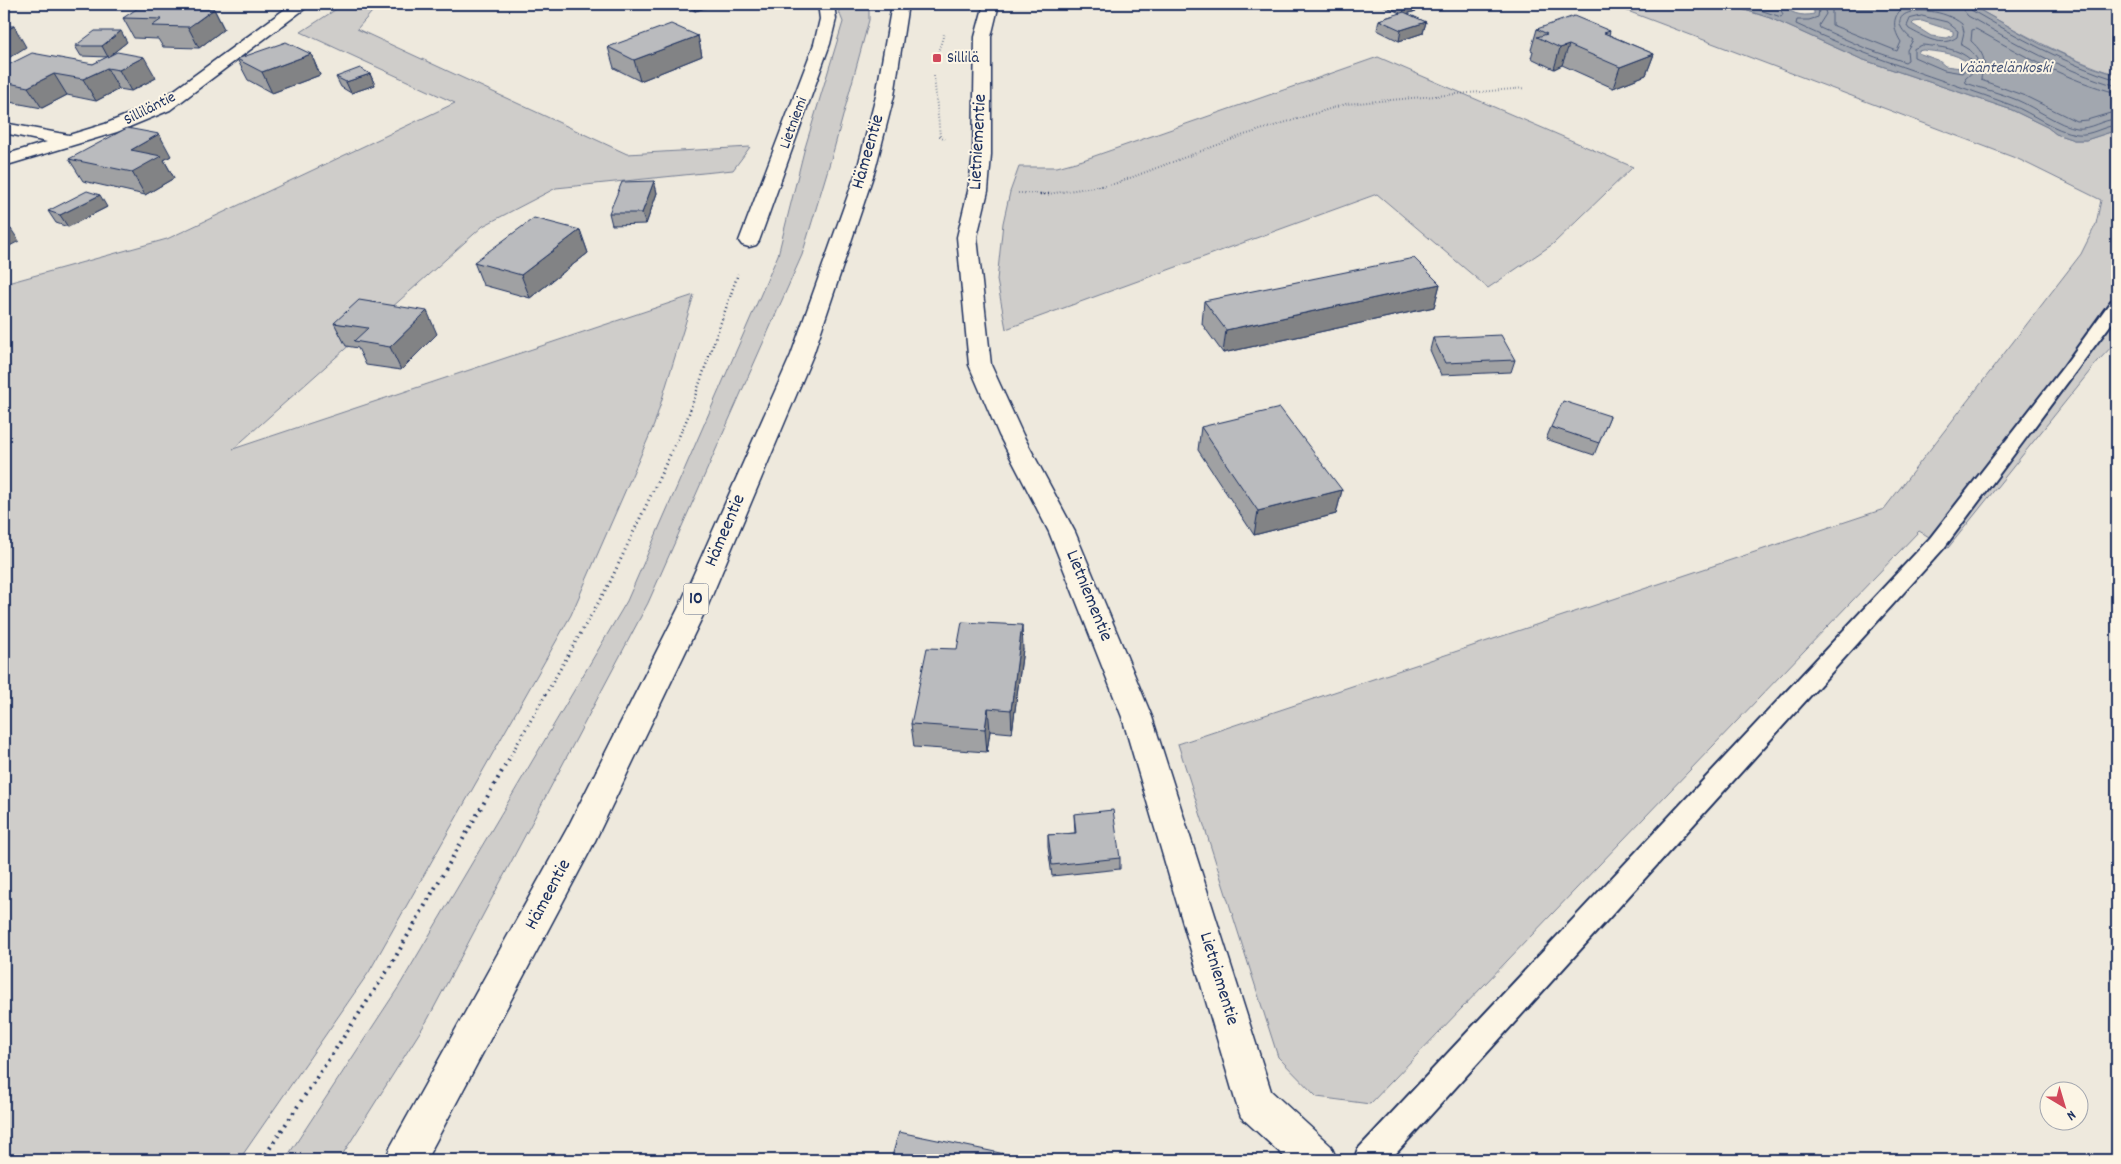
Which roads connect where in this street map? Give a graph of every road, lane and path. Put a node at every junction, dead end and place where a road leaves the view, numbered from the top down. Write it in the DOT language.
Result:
graph roads {
  1 [pos="271,4"];
  2 [pos="826,4"];
  3 [pos="900,4"];
  4 [pos="991,4"];
  5 [pos="297,7"];
  6 [pos="1524,88"];
  7 [pos="4,128"];
  8 [pos="72,141"];
  9 [pos="4,161"];
  10 [pos="978,191"];
  11 [pos="749,241"];
  12 [pos="2117,305"];
  13 [pos="262,1160"];
  14 [pos="405,1160"];
  15 [pos="1317,1160"];
  16 [pos="1369,1160"];
  1 -- 5 [label="main road"];
  2 -- 11 [label="main road, Lietniemi"];
  3 -- 14 [label="main road, Hämeentie / 10"];
  4 -- 10 [label="main road, Lietniementie"];
  5 -- 8 [label="main road, Silliläntie"];
  6 -- 10 [label="path"];
  7 -- 8 [label="main road"];
  8 -- 9 [label="main road, Silliläntie"];
  10 -- 15 [label="main road, Lietniementie"];
  11 -- 13 [label="path"];
  12 -- 16 [label="lane"];
}
